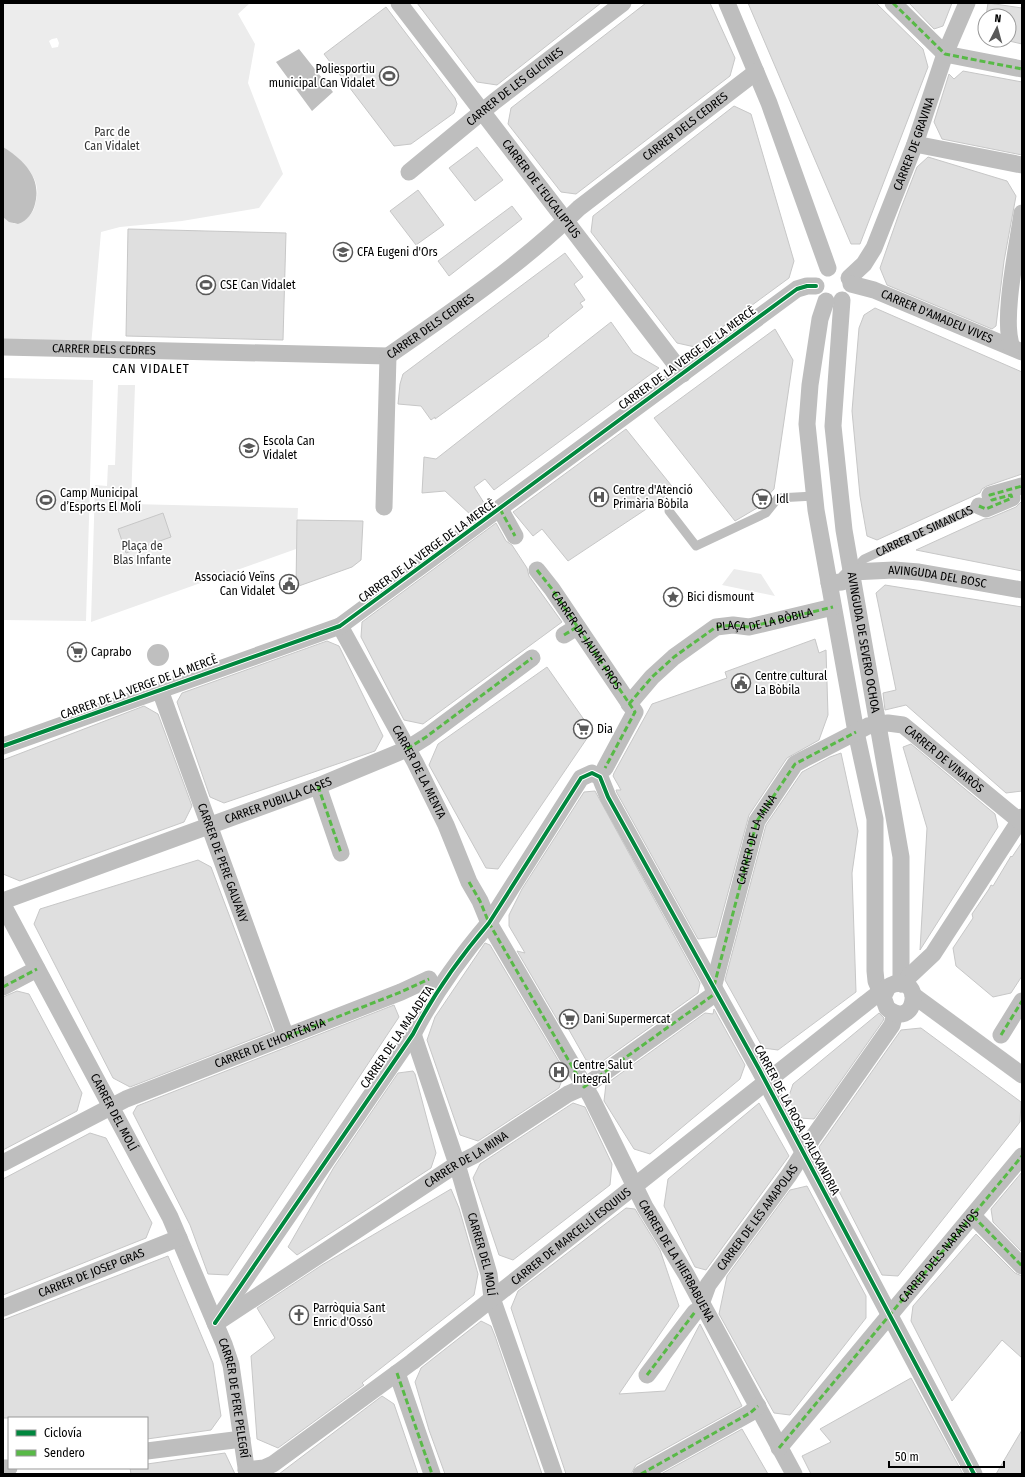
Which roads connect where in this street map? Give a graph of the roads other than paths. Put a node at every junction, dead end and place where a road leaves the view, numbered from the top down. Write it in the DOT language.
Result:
graph roads {
  1 [pos="399,3"];
  2 [pos="623,3"];
  3 [pos="727,3"];
  4 [pos="893,3"];
  5 [pos="967,3"];
  6 [pos="945,54"];
  7 [pos="1022,69"];
  8 [pos="756,72"];
  9 [pos="482,111"];
  10 [pos="915,144"];
  11 [pos="1022,165"];
  12 [pos="409,172"];
  13 [pos="1022,212"];
  14 [pos="566,221"];
  15 [pos="828,268"];
  16 [pos="850,281"];
  17 [pos="816,286"];
  18 [pos="834,300"];
  19 [pos="3,347"];
  20 [pos="1017,350"];
  21 [pos="388,356"];
  22 [pos="683,374"];
  23 [pos="1022,486"];
  24 [pos="814,496"];
  25 [pos="979,506"];
  26 [pos="384,507"];
  27 [pos="500,509"];
  28 [pos="669,511"];
  29 [pos="515,536"];
  30 [pos="848,552"];
  31 [pos="824,557"];
  32 [pos="537,570"];
  33 [pos="852,572"];
  34 [pos="829,583"];
  35 [pos="1022,590"];
  36 [pos="833,607"];
  37 [pos="340,626"];
  38 [pos="532,658"];
  39 [pos="160,690"];
  40 [pos="632,708"];
  41 [pos="879,724"];
  42 [pos="856,732"];
  43 [pos="3,746"];
  44 [pos="407,749"];
  45 [pos="602,773"];
  46 [pos="318,786"];
  47 [pos="1021,820"];
  48 [pos="208,825"];
  49 [pos="341,853"];
  50 [pos="3,901"];
  51 [pos="3,905"];
  52 [pos="489,922"];
  53 [pos="37,969"];
  54 [pos="429,979"];
  55 [pos="3,987"];
  56 [pos="715,991"];
  57 [pos="893,991"];
  58 [pos="1022,1001"];
  59 [pos="895,1014"];
  60 [pos="413,1034"];
  61 [pos="1000,1035"];
  62 [pos="286,1037"];
  63 [pos="1022,1075"];
  64 [pos="766,1083"];
  65 [pos="584,1087"];
  66 [pos="111,1107"];
  67 [pos="803,1153"];
  68 [pos="1022,1156"];
  69 [pos="3,1163"];
  70 [pos="457,1164"];
  71 [pos="635,1186"];
  72 [pos="973,1216"];
  73 [pos="179,1238"];
  74 [pos="1022,1266"];
  75 [pos="492,1298"];
  76 [pos="3,1308"];
  77 [pos="698,1308"];
  78 [pos="890,1314"];
  79 [pos="215,1323"];
  80 [pos="397,1373"];
  81 [pos="648,1375"];
  82 [pos="758,1406"];
  83 [pos="242,1439"];
  84 [pos="779,1448"];
  85 [pos="148,1450"];
  86 [pos="247,1472"];
  87 [pos="432,1474"];
  88 [pos="554,1474"];
  89 [pos="641,1474"];
  90 [pos="794,1474"];
  91 [pos="974,1474"];
  1 -- 9 [label="street, CARRER DE L'EUCALIPTUS"];
  2 -- 9 [label="street, CARRER DE LES GLICINES"];
  3 -- 8 [label="street"];
  4 -- 6 [label="street"];
  5 -- 6 [label="street, CARRER DE GRAVINA"];
  6 -- 7 [label="street"];
  6 -- 10 [label="street, CARRER DE GRAVINA"];
  8 -- 14 [label="street, CARRER DELS CEDRES"];
  8 -- 15 [label="street"];
  9 -- 12 [label="street, CARRER DE LES GLICINES"];
  9 -- 14 [label="street, CARRER DE L'EUCALIPTUS"];
  10 -- 11 [label="street"];
  10 -- 16 [label="street, CARRER DE GRAVINA"];
  13 -- 20 [label="street"];
  14 -- 21 [label="street, CARRER DELS CEDRES"];
  14 -- 22 [label="street, CARRER DE L'EUCALIPTUS"];
  15 -- 16 [label="street"];
  15 -- 17 [label="street"];
  16 -- 18 [label="street"];
  16 -- 20 [label="street, CARRER D'AMADEU VIVES"];
  17 -- 18 [label="street"];
  17 -- 22 [label="street, CARRER DE LA VERGE DE LA MERCÈ"];
  18 -- 24 [label="street, AVINGUDA DE SEVERO OCHOA"];
  18 -- 30 [label="street, AVINGUDA DE SEVERO OCHOA"];
  19 -- 21 [label="street, CARRER DELS CEDRES"];
  21 -- 26 [label="street"];
  22 -- 27 [label="street, CARRER DE LA VERGE DE LA MERCÈ"];
  23 -- 25 [label="street, CARRER DE SIMANCAS"];
  24 -- 28 [label="lane"];
  24 -- 31 [label="street, AVINGUDA DE SEVERO OCHOA"];
  25 -- 33 [label="lane, CARRER DE SIMANCAS"];
  27 -- 29 [label="street"];
  27 -- 37 [label="street, CARRER DE LA VERGE DE LA MERCÈ"];
  30 -- 31 [label="street"];
  30 -- 33 [label="street, AVINGUDA DE SEVERO OCHOA"];
  31 -- 34 [label="street, AVINGUDA DE SEVERO OCHOA"];
  32 -- 40 [label="street, CARRER DE JAUME PROS"];
  33 -- 34 [label="street"];
  33 -- 35 [label="street, AVINGUDA DEL BOSC"];
  33 -- 41 [label="street, AVINGUDA DE SEVERO OCHOA"];
  34 -- 36 [label="street, AVINGUDA DE SEVERO OCHOA"];
  36 -- 40 [label="street, PLAÇA DE LA BÒBILA"];
  36 -- 42 [label="street, AVINGUDA DE SEVERO OCHOA"];
  37 -- 39 [label="street, CARRER DE LA VERGE DE LA MERCÈ"];
  37 -- 44 [label="street, CARRER DE LA MENTA"];
  38 -- 44 [label="street, CARRER PUBILLA CASES"];
  39 -- 43 [label="street, CARRER DE LA VERGE DE LA MERCÈ"];
  39 -- 48 [label="street, CARRER DE PERE GALVANY"];
  40 -- 45 [label="street"];
  41 -- 42 [label="street, CARRER DE VINARÒS"];
  41 -- 47 [label="street, CARRER DE VINARÒS"];
  41 -- 57 [label="street, AVINGUDA DE SEVERO OCHOA"];
  42 -- 56 [label="street, CARRER DE LA MINA"];
  42 -- 57 [label="street, AVINGUDA DE SEVERO OCHOA"];
  44 -- 46 [label="street, CARRER PUBILLA CASES"];
  44 -- 52 [label="street, CARRER DE LA MENTA"];
  45 -- 52 [label="street, CARRER DE LA MALADETA"];
  45 -- 56 [label="street, CARRER DE LA ROSA D'ALEXANDRIA"];
  46 -- 48 [label="street, CARRER PUBILLA CASES"];
  46 -- 49 [label="street"];
  47 -- 57 [label="street, CARRER DE MARCEL·LÍ ESQUIUS"];
  48 -- 50 [label="street, CARRER PUBILLA CASES"];
  48 -- 62 [label="street, CARRER DE PERE GALVANY"];
  51 -- 53 [label="street, CARRER DEL MOLÍ"];
  52 -- 60 [label="street, CARRER DE LA MALADETA"];
  52 -- 65 [label="street, CARRER DE LA HIERBABUENA"];
  53 -- 55 [label="street"];
  53 -- 66 [label="street, CARRER DEL MOLÍ"];
  54 -- 62 [label="street, CARRER DE L'HORTÈNSIA"];
  56 -- 64 [label="street, CARRER DE LA ROSA D'ALEXANDRIA"];
  56 -- 65 [label="street, CARRER DE LA MINA"];
  57 -- 59 [label="street"];
  57 -- 59 [label="street"];
  57 -- 63 [label="street"];
  57 -- 64 [label="street, CARRER DE MARCEL·LÍ ESQUIUS"];
  58 -- 61 [label="street"];
  59 -- 67 [label="street, CARRER DE LES AMAPOLAS"];
  60 -- 70 [label="street, CARRER DEL MOLÍ"];
  60 -- 79 [label="street, CARRER DE LA MALADETA"];
  62 -- 66 [label="street, CARRER DE L'HORTÈNSIA"];
  64 -- 67 [label="street, CARRER DE LA ROSA D'ALEXANDRIA"];
  64 -- 71 [label="street, CARRER DE MARCEL·LÍ ESQUIUS"];
  65 -- 70 [label="street, CARRER DE LA MINA"];
  65 -- 71 [label="street, CARRER DE LA HIERBABUENA"];
  66 -- 69 [label="street, CARRER DE L'HORTÈNSIA"];
  66 -- 73 [label="street, CARRER DEL MOLÍ"];
  67 -- 77 [label="street, CARRER DE LES AMAPOLAS"];
  67 -- 78 [label="street, CARRER DE LA ROSA D'ALEXANDRIA"];
  68 -- 72 [label="street, CARRER DELS NARANJOS"];
  70 -- 75 [label="street, CARRER DEL MOLÍ"];
  70 -- 79 [label="street, CARRER DE LA MINA"];
  71 -- 75 [label="street, CARRER DE MARCEL·LÍ ESQUIUS"];
  71 -- 77 [label="street, CARRER DE LA HIERBABUENA"];
  72 -- 74 [label="street"];
  72 -- 78 [label="street, CARRER DELS NARANJOS"];
  73 -- 76 [label="street, CARRER DE JOSEP GRAS"];
  73 -- 79 [label="street, CARRER DEL MOLÍ"];
  75 -- 80 [label="street, CARRER DE MARCEL·LÍ ESQUIUS"];
  75 -- 88 [label="street, CARRER DEL MOLÍ"];
  77 -- 81 [label="street, CARRER DE LES AMAPOLAS"];
  77 -- 82 [label="street, CARRER DE LA HIERBABUENA"];
  78 -- 84 [label="street, CARRER DELS NARANJOS"];
  78 -- 91 [label="street, CARRER DE LA ROSA D'ALEXANDRIA"];
  79 -- 83 [label="street, CARRER DE PERE PELEGRÍ"];
  80 -- 86 [label="street, CARRER DE MARCEL·LÍ ESQUIUS"];
  80 -- 87 [label="street"];
  82 -- 84 [label="street, CARRER DE LA HIERBABUENA"];
  82 -- 89 [label="street"];
  83 -- 85 [label="street"];
  83 -- 86 [label="street, CARRER DE PERE PELEGRÍ"];
  84 -- 90 [label="street, CARRER DE LA HIERBABUENA"];
}
